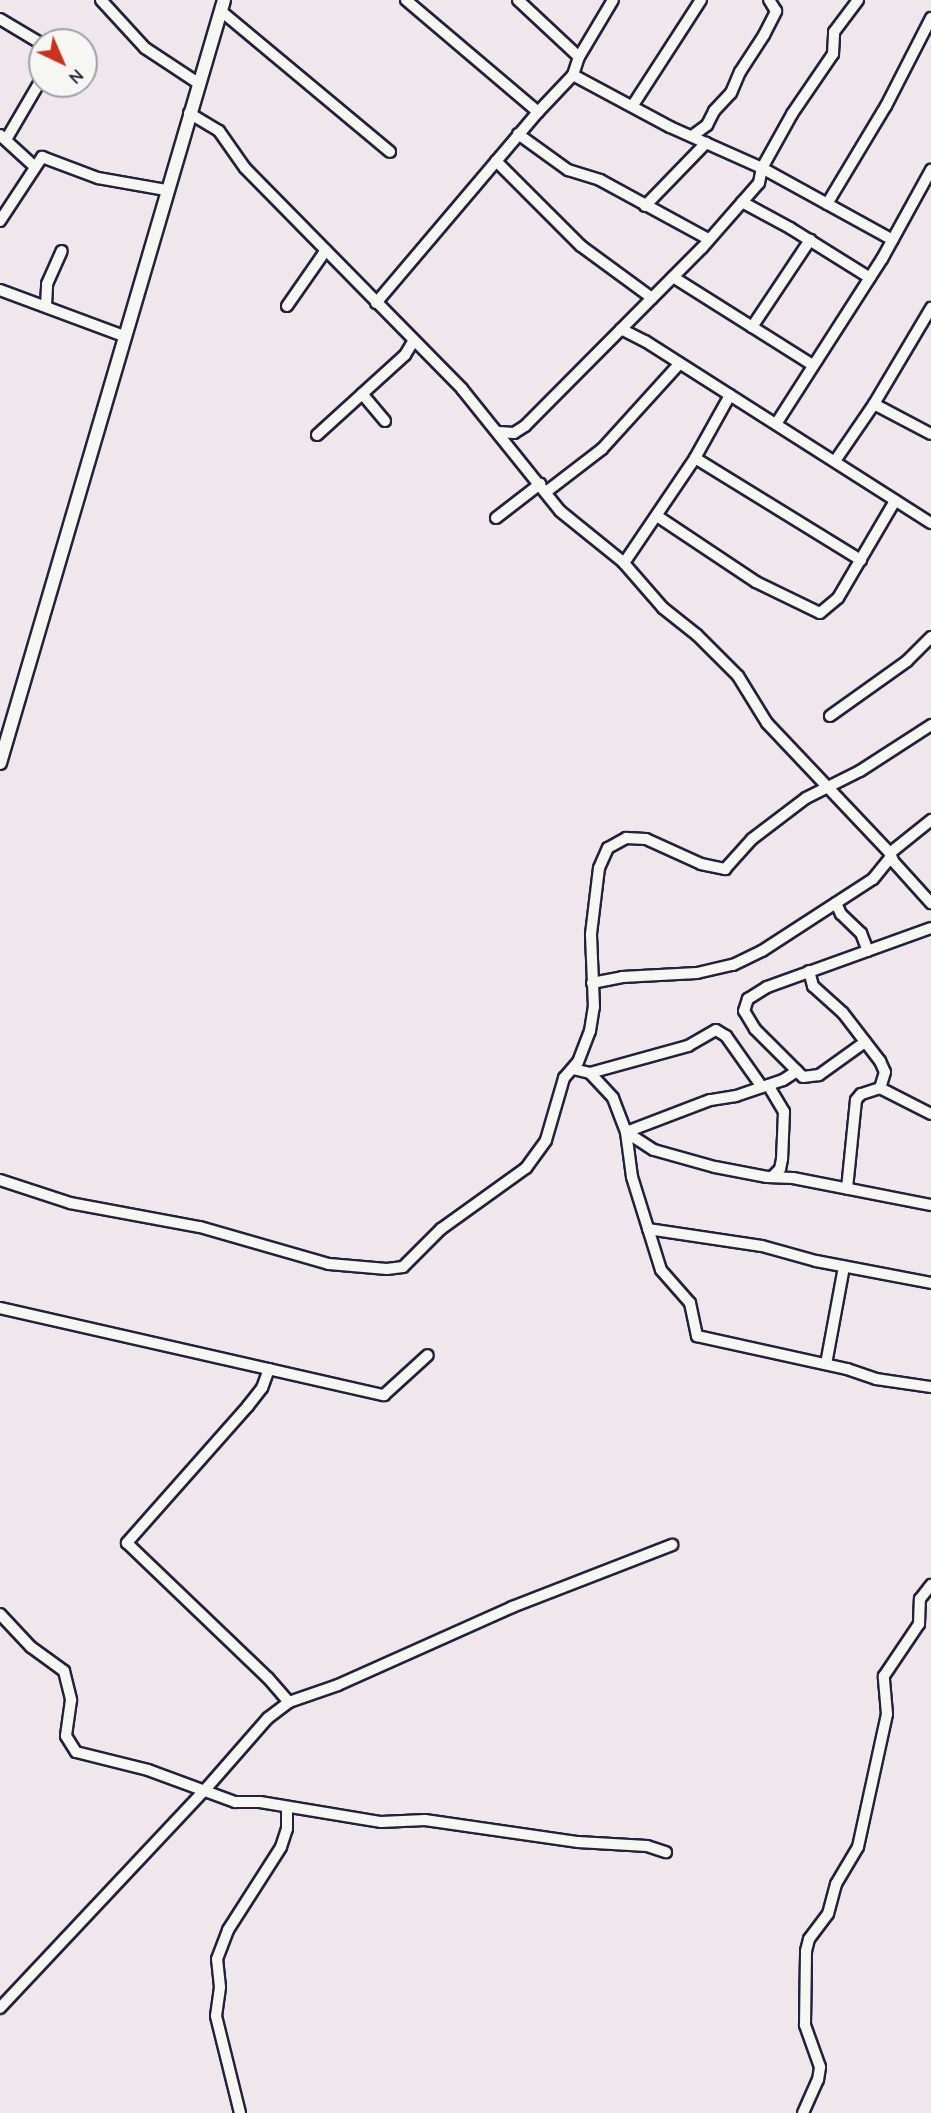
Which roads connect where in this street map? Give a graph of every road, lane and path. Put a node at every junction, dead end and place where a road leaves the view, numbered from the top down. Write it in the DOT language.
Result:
graph roads {
  1 [pos="101,0"];
  2 [pos="406,0"];
  3 [pos="518,0"];
  4 [pos="613,0"];
  5 [pos="701,0"];
  6 [pos="769,0"];
  7 [pos="858,0"];
  8 [pos="531,4"];
  9 [pos="223,5"];
  10 [pos="931,18"];
  11 [pos="0,19"];
  12 [pos="28,36"];
  13 [pos="579,57"];
  14 [pos="573,75"];
  15 [pos="198,83"];
  16 [pos="29,98"];
  17 [pos="634,105"];
  18 [pos="538,111"];
  19 [pos="189,113"];
  20 [pos="518,134"];
  21 [pos="692,136"];
  22 [pos="3,137"];
  23 [pos="706,142"];
  24 [pos="390,152"];
  25 [pos="496,161"];
  26 [pos="34,166"];
  27 [pos="762,168"];
  28 [pos="931,170"];
  29 [pos="166,190"];
  30 [pos="742,202"];
  31 [pos="827,204"];
  32 [pos="645,206"];
  33 [pos="0,221"];
  34 [pos="708,239"];
  35 [pos="810,240"];
  36 [pos="893,240"];
  37 [pos="326,250"];
  38 [pos="62,251"];
  39 [pos="673,277"];
  40 [pos="870,278"];
  41 [pos="0,290"];
  42 [pos="652,298"];
  43 [pos="376,303"];
  44 [pos="46,306"];
  45 [pos="287,306"];
  46 [pos="931,308"];
  47 [pos="752,327"];
  48 [pos="621,329"];
  49 [pos="124,336"];
  50 [pos="414,340"];
  51 [pos="679,364"];
  52 [pos="813,365"];
  53 [pos="362,394"];
  54 [pos="730,395"];
  55 [pos="874,404"];
  56 [pos="385,421"];
  57 [pos="776,424"];
  58 [pos="499,432"];
  59 [pos="931,434"];
  60 [pos="317,435"];
  61 [pos="695,458"];
  62 [pos="835,461"];
  63 [pos="543,488"];
  64 [pos="895,501"];
  65 [pos="657,516"];
  66 [pos="496,518"];
  67 [pos="931,523"];
  68 [pos="861,560"];
  69 [pos="624,564"];
  70 [pos="931,636"];
  71 [pos="830,716"];
  72 [pos="931,724"];
  73 [pos="0,763"];
  74 [pos="827,787"];
  75 [pos="931,820"];
  76 [pos="890,855"];
  77 [pos="836,903"];
  78 [pos="931,903"];
  79 [pos="931,928"];
  80 [pos="868,951"];
  81 [pos="809,971"];
  82 [pos="592,983"];
  83 [pos="865,1042"];
  84 [pos="580,1068"];
  85 [pos="797,1071"];
  86 [pos="765,1086"];
  87 [pos="880,1088"];
  88 [pos="931,1114"];
  89 [pos="626,1132"];
  90 [pos="779,1174"];
  91 [pos="0,1180"];
  92 [pos="847,1189"];
  93 [pos="931,1205"];
  94 [pos="648,1229"];
  95 [pos="844,1267"];
  96 [pos="931,1283"];
  97 [pos="0,1308"];
  98 [pos="428,1355"];
  99 [pos="826,1364"];
  100 [pos="268,1369"];
  101 [pos="931,1387"];
  102 [pos="672,1545"];
  103 [pos="931,1585"];
  104 [pos="0,1614"];
  105 [pos="289,1702"];
  106 [pos="204,1791"];
  107 [pos="287,1807"];
  108 [pos="666,1852"];
  109 [pos="0,2008"];
  110 [pos="240,2113"];
  111 [pos="803,2113"];
  1 -- 15 [label="street"];
  2 -- 18 [label="street"];
  3 -- 8 [label="street"];
  4 -- 13 [label="street"];
  5 -- 17 [label="street"];
  6 -- 21 [label="street"];
  7 -- 27 [label="street"];
  8 -- 13 [label="street"];
  9 -- 15 [label="main road"];
  9 -- 24 [label="street"];
  10 -- 31 [label="street"];
  11 -- 12 [label="street"];
  13 -- 14 [label="street"];
  14 -- 17 [label="street"];
  14 -- 18 [label="street"];
  15 -- 19 [label="main road"];
  16 -- 22 [label="street"];
  17 -- 21 [label="street"];
  18 -- 20 [label="street"];
  19 -- 29 [label="main road"];
  19 -- 37 [label="street"];
  20 -- 25 [label="street"];
  20 -- 32 [label="street"];
  21 -- 23 [label="street"];
  22 -- 26 [label="street"];
  23 -- 27 [label="street"];
  23 -- 32 [label="street"];
  25 -- 42 [label="street"];
  25 -- 43 [label="street"];
  26 -- 29 [label="street"];
  26 -- 33 [label="street"];
  27 -- 30 [label="street"];
  27 -- 31 [label="street"];
  28 -- 36 [label="street"];
  29 -- 49 [label="main road"];
  30 -- 34 [label="street"];
  30 -- 35 [label="street"];
  31 -- 36 [label="street"];
  32 -- 34 [label="street"];
  34 -- 39 [label="street"];
  35 -- 40 [label="street"];
  35 -- 47 [label="street"];
  36 -- 40 [label="street"];
  37 -- 43 [label="street"];
  37 -- 45 [label="street"];
  38 -- 44 [label="street"];
  39 -- 42 [label="street"];
  39 -- 47 [label="street"];
  40 -- 52 [label="street"];
  41 -- 44 [label="street"];
  42 -- 48 [label="street"];
  43 -- 50 [label="street"];
  44 -- 49 [label="street"];
  46 -- 55 [label="street"];
  47 -- 52 [label="street"];
  48 -- 51 [label="street"];
  48 -- 58 [label="street"];
  49 -- 73 [label="main road"];
  50 -- 53 [label="street"];
  50 -- 58 [label="street"];
  51 -- 54 [label="street"];
  51 -- 63 [label="street"];
  52 -- 57 [label="street"];
  53 -- 56 [label="street"];
  53 -- 60 [label="street"];
  54 -- 57 [label="street"];
  54 -- 61 [label="street"];
  55 -- 59 [label="street"];
  55 -- 62 [label="street"];
  57 -- 62 [label="street"];
  58 -- 63 [label="street"];
  61 -- 65 [label="street"];
  61 -- 68 [label="street"];
  62 -- 64 [label="street"];
  63 -- 66 [label="street"];
  63 -- 69 [label="street"];
  64 -- 67 [label="street"];
  64 -- 68 [label="street"];
  65 -- 68 [label="street"];
  65 -- 69 [label="street"];
  69 -- 74 [label="street"];
  70 -- 71 [label="street"];
  72 -- 74 [label="street"];
  74 -- 76 [label="street"];
  74 -- 82 [label="street"];
  75 -- 76 [label="street"];
  76 -- 77 [label="street"];
  76 -- 78 [label="street"];
  77 -- 80 [label="street"];
  77 -- 82 [label="street"];
  79 -- 80 [label="street"];
  80 -- 81 [label="street"];
  81 -- 83 [label="street"];
  81 -- 85 [label="street"];
  82 -- 84 [label="street"];
  83 -- 85 [label="street"];
  83 -- 87 [label="street"];
  84 -- 86 [label="street"];
  84 -- 89 [label="street"];
  84 -- 91 [label="street"];
  85 -- 86 [label="street"];
  86 -- 89 [label="street"];
  86 -- 90 [label="street"];
  87 -- 88 [label="street"];
  87 -- 92 [label="street"];
  89 -- 90 [label="street"];
  89 -- 94 [label="street"];
  90 -- 92 [label="street"];
  92 -- 93 [label="street"];
  94 -- 95 [label="street"];
  94 -- 99 [label="street"];
  95 -- 96 [label="street"];
  95 -- 99 [label="street"];
  97 -- 100 [label="street"];
  98 -- 100 [label="street"];
  99 -- 101 [label="street"];
  100 -- 105 [label="street"];
  102 -- 105 [label="street"];
  103 -- 111 [label="street"];
  104 -- 106 [label="street"];
  105 -- 106 [label="street"];
  106 -- 107 [label="street"];
  106 -- 109 [label="street"];
  107 -- 108 [label="street"];
  107 -- 110 [label="street"];
}
